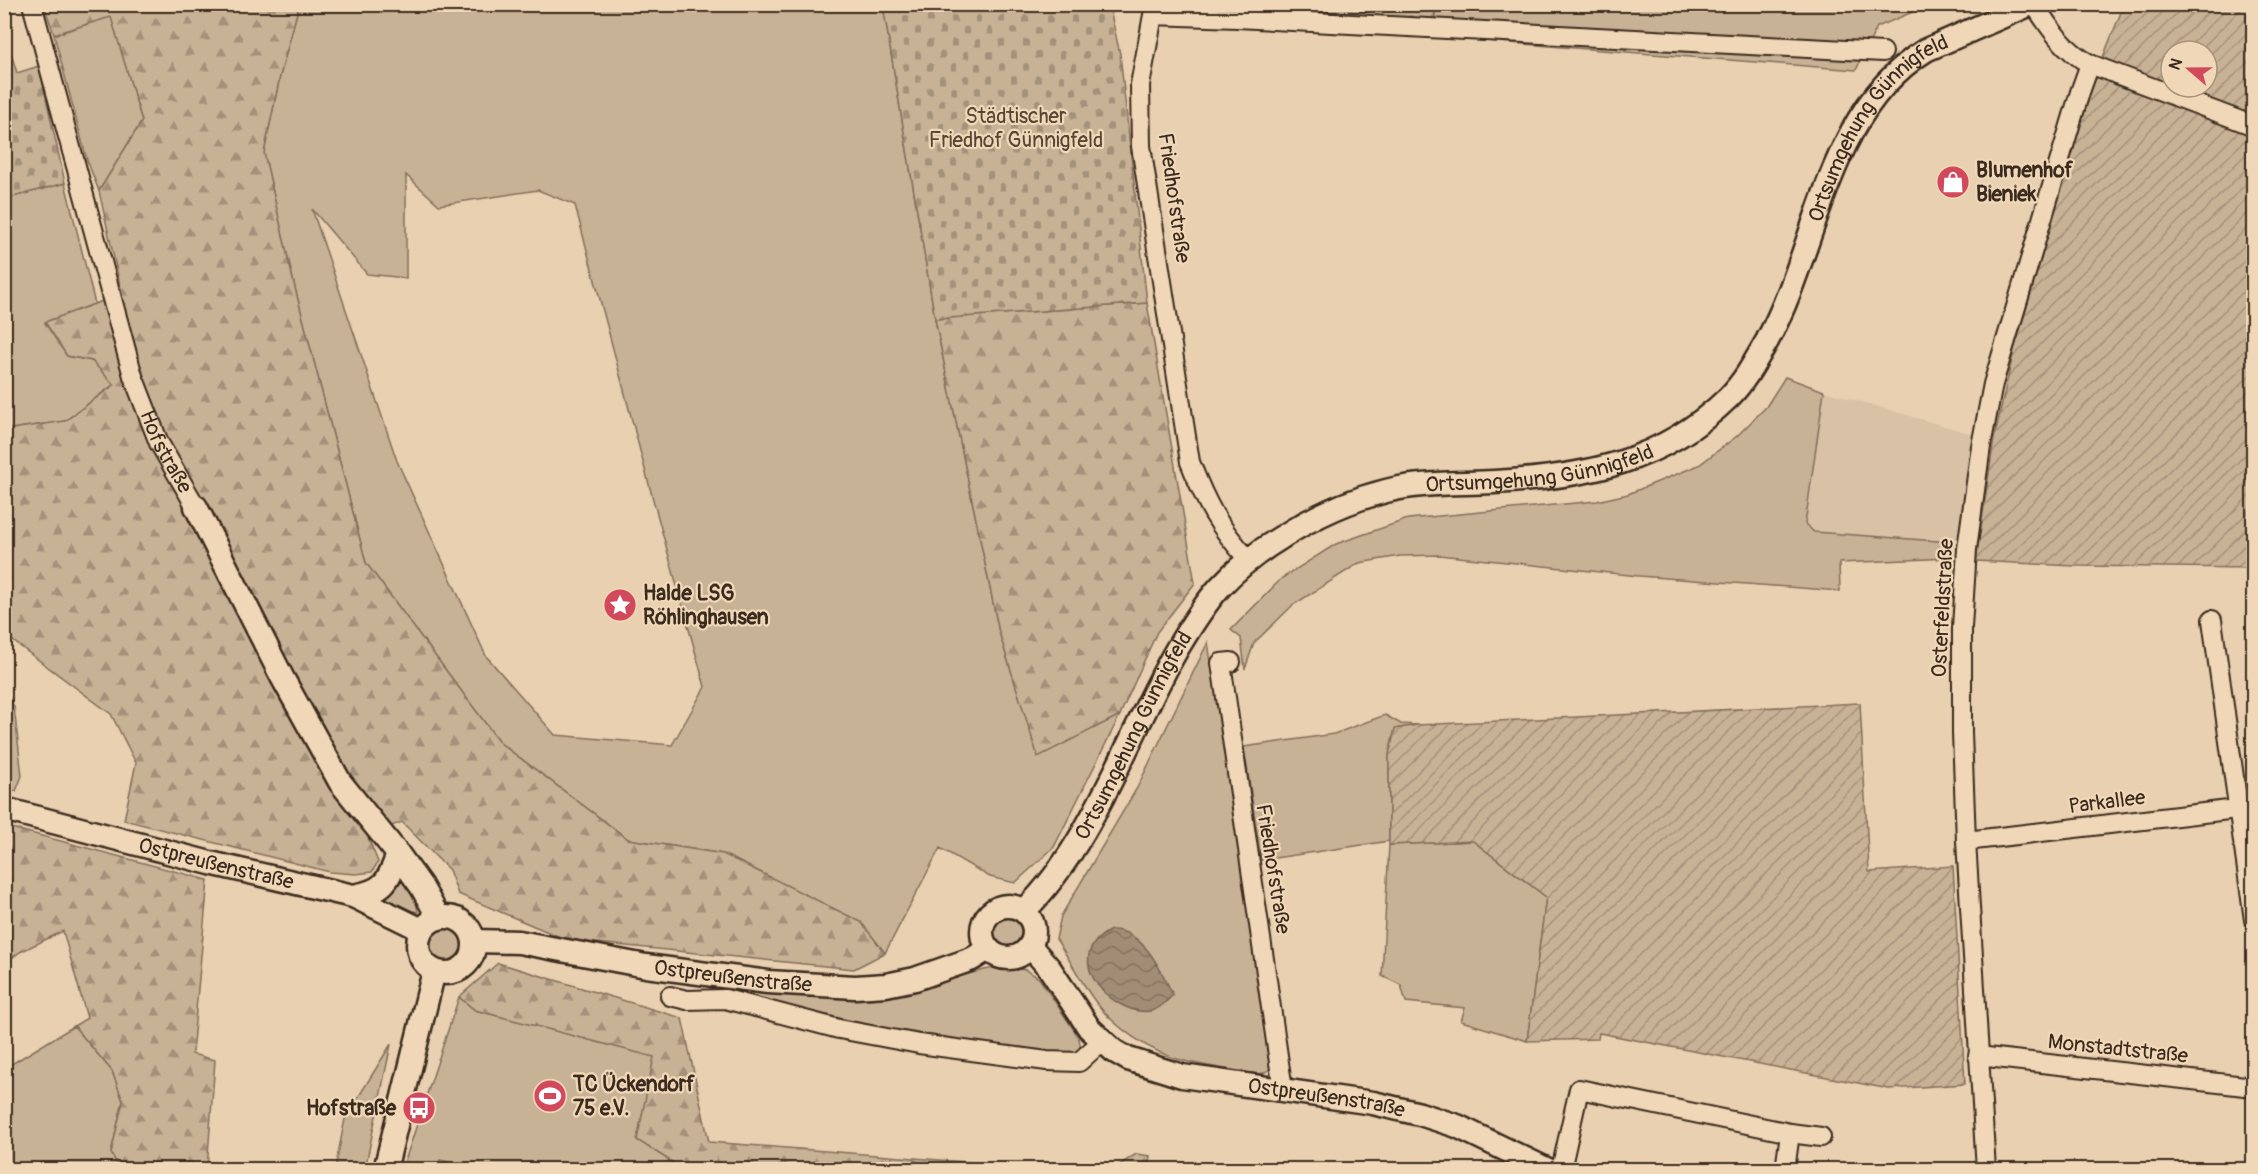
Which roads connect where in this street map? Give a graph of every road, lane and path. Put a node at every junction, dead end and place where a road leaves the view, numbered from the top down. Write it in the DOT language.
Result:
graph roads {
  1 [pos="32,4"];
  2 [pos="2033,4"];
  3 [pos="1883,52"];
  4 [pos="2090,64"];
  5 [pos="2253,126"];
  6 [pos="196,507"];
  7 [pos="1249,560"];
  8 [pos="2212,620"];
  9 [pos="1231,662"];
  10 [pos="2246,808"];
  11 [pos="4,809"];
  12 [pos="1966,841"];
  13 [pos="398,854"];
  14 [pos="352,896"];
  15 [pos="1024,911"];
  16 [pos="2253,920"];
  17 [pos="430,924"];
  18 [pos="474,941"];
  19 [pos="1030,946"];
  20 [pos="988,949"];
  21 [pos="434,971"];
  22 [pos="670,996"];
  23 [pos="1102,1041"];
  24 [pos="1978,1056"];
  25 [pos="2253,1087"];
  26 [pos="1283,1090"];
  27 [pos="1790,1133"];
  28 [pos="1821,1137"];
  29 [pos="385,1170"];
  30 [pos="1548,1170"];
  31 [pos="1561,1170"];
  32 [pos="1785,1170"];
  33 [pos="1986,1170"];
  1 -- 6 [label="street, Hofstraße"];
  2 -- 4 [label="street"];
  2 -- 7 [label="street, Ortsumgehung Günnigfeld"];
  3 -- 7 [label="street, Friedhofstraße"];
  4 -- 5 [label="street"];
  4 -- 12 [label="street, Osterfeldstraße"];
  6 -- 13 [label="street, Hofstraße"];
  7 -- 15 [label="street, Ortsumgehung Günnigfeld"];
  8 -- 10 [label="street"];
  9 -- 26 [label="street, Friedhofstraße"];
  10 -- 12 [label="street, Parkallee"];
  10 -- 16 [label="street"];
  11 -- 14 [label="street, Ostpreußenstraße"];
  12 -- 24 [label="street, Osterfeldstraße"];
  13 -- 14 [label="street"];
  13 -- 17 [label="street, Hofstraße"];
  14 -- 17 [label="street, Ostpreußenstraße"];
  15 -- 19 [label="street"];
  15 -- 20 [label="street"];
  17 -- 18 [label="street"];
  17 -- 21 [label="street"];
  18 -- 20 [label="street, Ostpreußenstraße"];
  18 -- 21 [label="street"];
  19 -- 20 [label="street"];
  19 -- 23 [label="street, Ostpreußenstraße"];
  21 -- 29 [label="street"];
  22 -- 23 [label="street, Ostpreußenstraße"];
  23 -- 26 [label="street, Ostpreußenstraße"];
  24 -- 25 [label="street, Monstadtstraße"];
  24 -- 33 [label="street, Osterfeldstraße"];
  26 -- 30 [label="street, Ostpreußenstraße"];
  27 -- 28 [label="street"];
  27 -- 31 [label="street"];
  27 -- 32 [label="street"];
}
